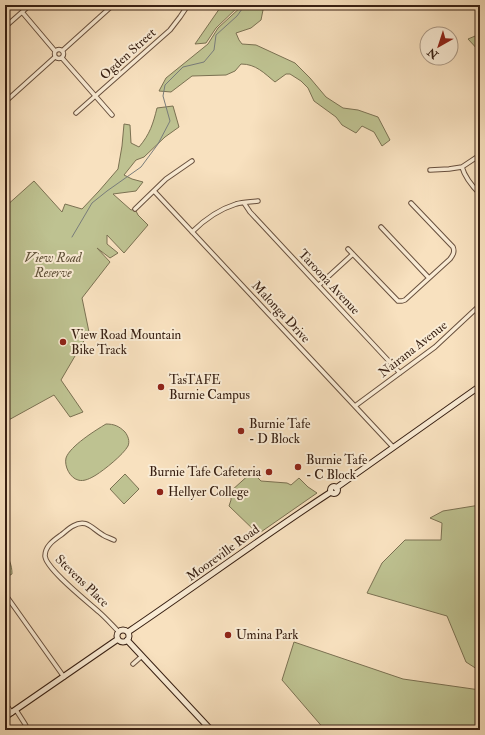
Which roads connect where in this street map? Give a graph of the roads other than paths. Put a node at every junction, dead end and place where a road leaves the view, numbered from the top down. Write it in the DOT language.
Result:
graph roads {
  1 [pos="30,5"];
  2 [pos="114,5"];
  3 [pos="188,5"];
  4 [pos="22,12"];
  5 [pos="5,27"];
  6 [pos="56,51"];
  7 [pos="62,51"];
  8 [pos="55,57"];
  9 [pos="62,58"];
  10 [pos="95,96"];
  11 [pos="5,102"];
  12 [pos="76,113"];
  13 [pos="112,115"];
  14 [pos="480,155"];
  15 [pos="192,162"];
  16 [pos="462,167"];
  17 [pos="430,170"];
  18 [pos="154,191"];
  19 [pos="480,194"];
  20 [pos="258,201"];
  21 [pos="244,203"];
  22 [pos="411,203"];
  23 [pos="135,209"];
  24 [pos="381,227"];
  25 [pos="192,232"];
  26 [pos="348,249"];
  27 [pos="353,254"];
  28 [pos="429,278"];
  29 [pos="319,285"];
  30 [pos="480,305"];
  31 [pos="400,373"];
  32 [pos="480,386"];
  33 [pos="355,406"];
  34 [pos="393,447"];
  35 [pos="114,540"];
  36 [pos="5,594"];
  37 [pos="119,632"];
  38 [pos="128,632"];
  39 [pos="118,639"];
  40 [pos="127,640"];
  41 [pos="142,656"];
  42 [pos="133,664"];
  43 [pos="64,677"];
  44 [pos="5,703"];
  45 [pos="14,711"];
  46 [pos="5,717"];
  47 [pos="28,730"];
  48 [pos="211,730"];
  1 -- 4 [label="street"];
  2 -- 7 [label="street"];
  3 -- 10 [label="street, Ogden Street"];
  4 -- 5 [label="street"];
  4 -- 6 [label="street"];
  6 -- 7 [label="street"];
  6 -- 8 [label="street"];
  7 -- 9 [label="street"];
  8 -- 9 [label="street"];
  8 -- 11 [label="street"];
  9 -- 10 [label="street"];
  10 -- 12 [label="street, Ogden Street"];
  10 -- 13 [label="street"];
  14 -- 16 [label="street"];
  15 -- 18 [label="street"];
  16 -- 17 [label="street"];
  16 -- 19 [label="street"];
  18 -- 23 [label="street"];
  18 -- 25 [label="street, Malonga Drive"];
  20 -- 21 [label="street"];
  21 -- 25 [label="street"];
  21 -- 29 [label="street, Taroona Avenue"];
  22 -- 28 [label="street"];
  24 -- 28 [label="street"];
  25 -- 33 [label="street, Malonga Drive"];
  26 -- 27 [label="street"];
  27 -- 28 [label="street"];
  27 -- 29 [label="street"];
  29 -- 31 [label="street, Taroona Avenue"];
  30 -- 31 [label="street, Nairana Avenue"];
  31 -- 33 [label="street, Nairana Avenue"];
  32 -- 34 [label="main road, Mooreville Road"];
  33 -- 34 [label="street, Malonga Drive"];
  34 -- 38 [label="main road, Mooreville Road"];
  35 -- 37 [label="street, Stevens Place"];
  36 -- 43 [label="street"];
  37 -- 38 [label="main road"];
  37 -- 39 [label="main road"];
  38 -- 40 [label="main road"];
  39 -- 40 [label="main road"];
  39 -- 43 [label="main road"];
  40 -- 41 [label="main road"];
  41 -- 42 [label="street"];
  41 -- 48 [label="main road"];
  43 -- 45 [label="main road"];
  44 -- 45 [label="street"];
  45 -- 46 [label="main road"];
  45 -- 47 [label="street"];
}
